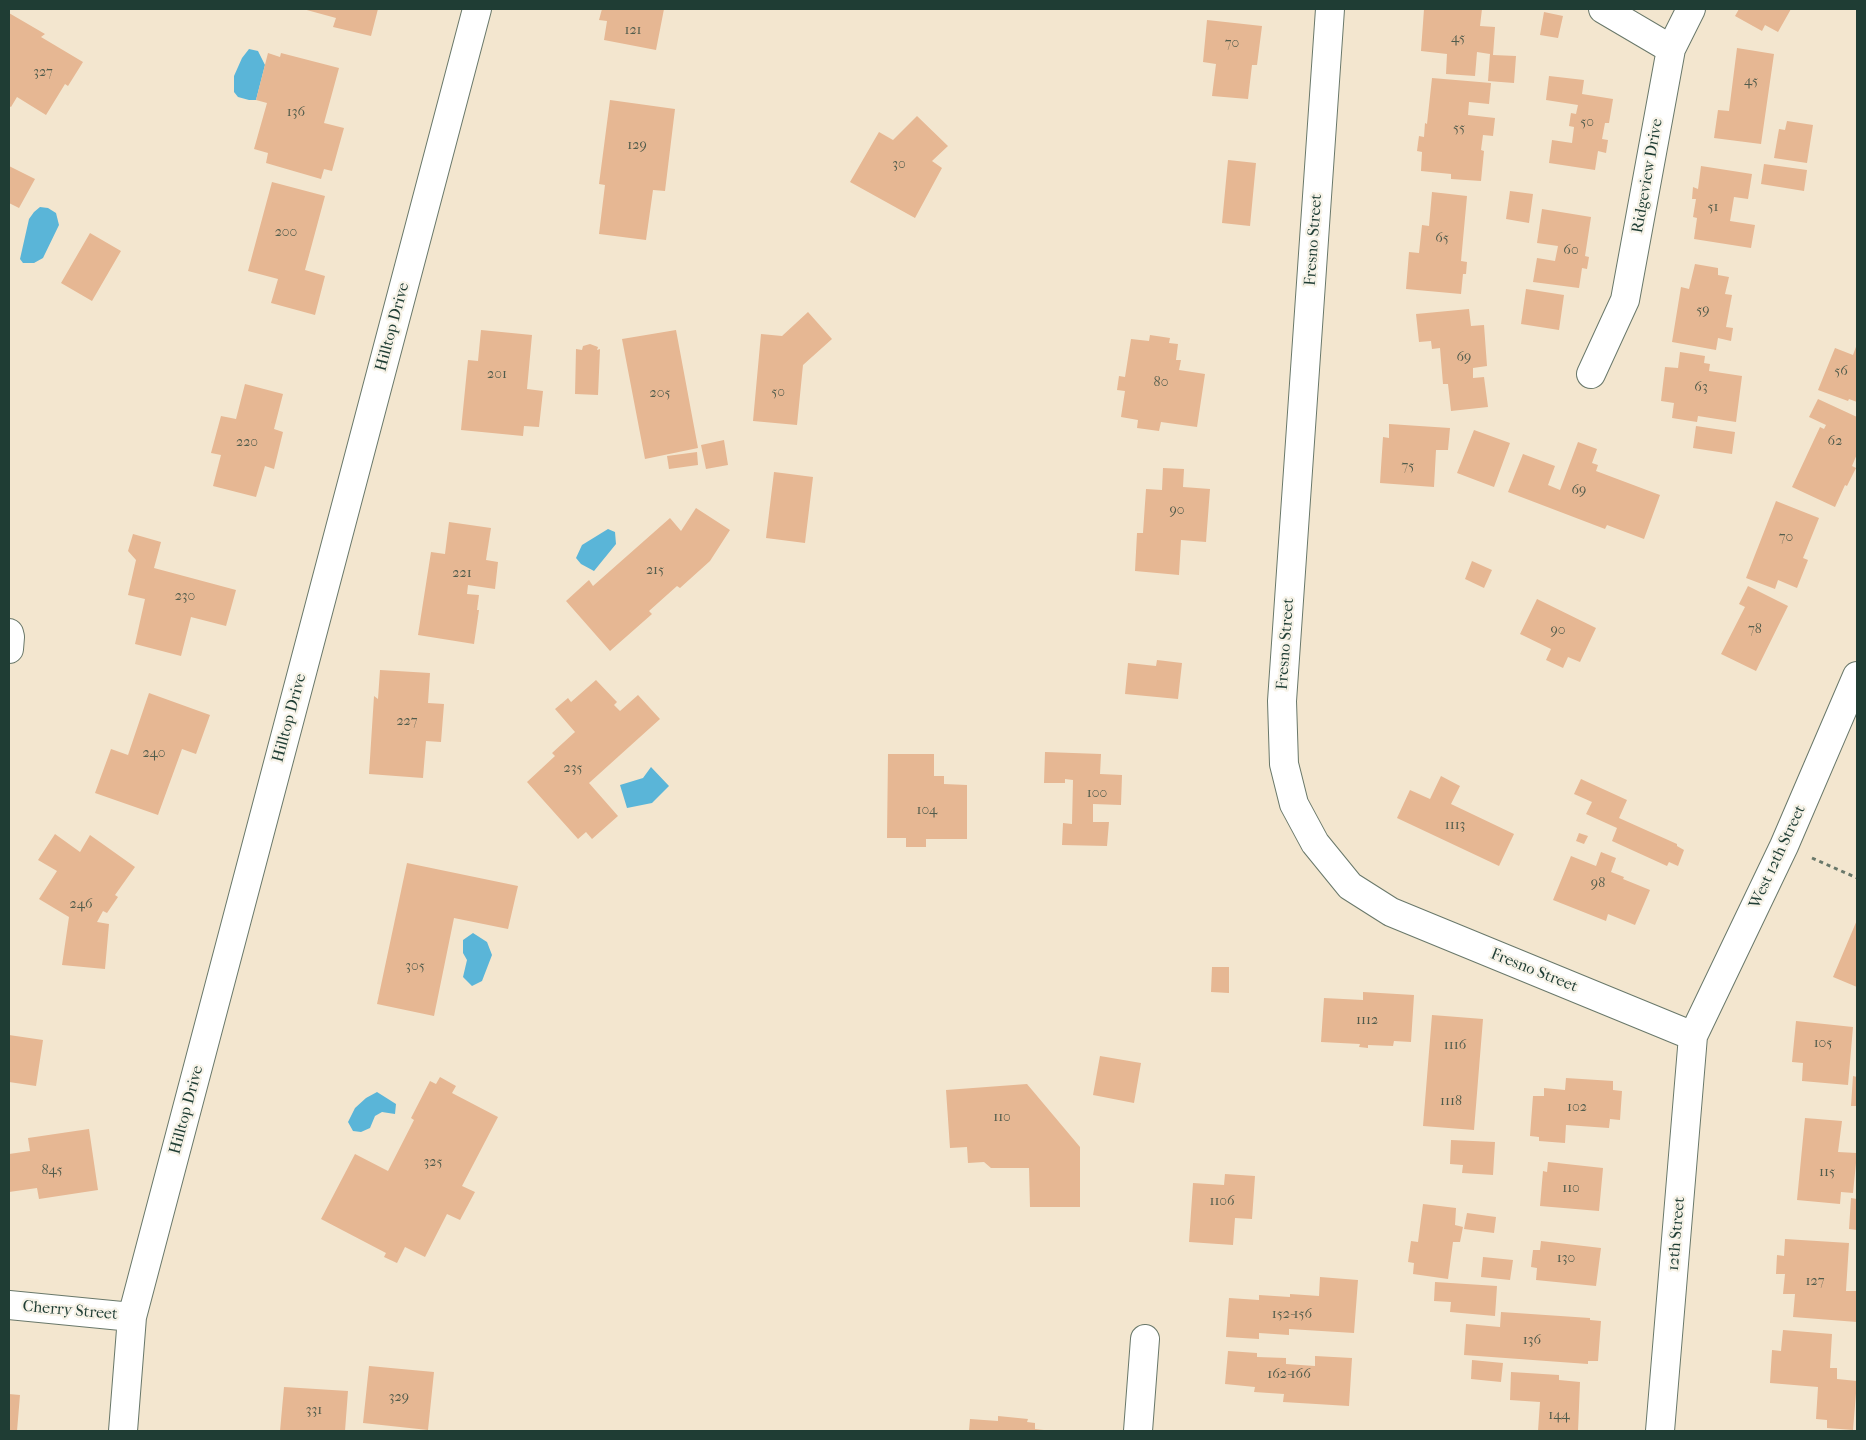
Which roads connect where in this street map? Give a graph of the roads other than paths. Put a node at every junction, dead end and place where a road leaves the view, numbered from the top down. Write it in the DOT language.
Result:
graph roads {
  1 [pos="477,9"];
  2 [pos="1330,9"];
  3 [pos="1602,9"];
  4 [pos="1692,9"];
  5 [pos="1670,49"];
  6 [pos="1591,374"];
  7 [pos="9,633"];
  8 [pos="9,649"];
  9 [pos="1857,676"];
  10 [pos="1693,1036"];
  11 [pos="9,1305"];
  12 [pos="132,1317"];
  13 [pos="1145,1340"];
  14 [pos="123,1431"];
  15 [pos="1138,1431"];
  16 [pos="1660,1431"];
  1 -- 12 [label="street, Hilltop Drive"];
  2 -- 10 [label="street, Fresno Street"];
  3 -- 5 [label="street"];
  4 -- 5 [label="street, Ridgeview Drive"];
  5 -- 6 [label="street, Ridgeview Drive"];
  7 -- 8 [label="street"];
  9 -- 10 [label="street, West 12th Street"];
  10 -- 16 [label="street, 12th Street"];
  11 -- 12 [label="street, Cherry Street"];
  12 -- 14 [label="street, Hilltop Drive"];
  13 -- 15 [label="street"];
}
